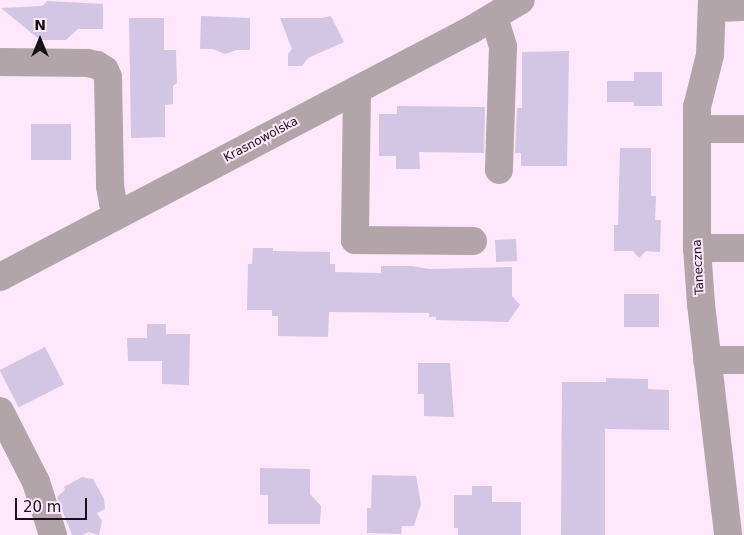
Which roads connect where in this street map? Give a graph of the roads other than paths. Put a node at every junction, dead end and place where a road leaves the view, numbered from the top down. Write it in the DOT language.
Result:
graph roads {
  1 [pos="521,0"];
  2 [pos="712,4"];
  3 [pos="744,7"];
  4 [pos="494,17"];
  5 [pos="0,62"];
  6 [pos="357,90"];
  7 [pos="697,129"];
  8 [pos="744,129"];
  9 [pos="499,170"];
  10 [pos="120,214"];
  11 [pos="473,241"];
  12 [pos="697,248"];
  13 [pos="744,248"];
  14 [pos="0,277"];
  15 [pos="707,360"];
  16 [pos="744,360"];
  17 [pos="0,411"];
  18 [pos="733,480"];
  19 [pos="53,535"];
  20 [pos="728,535"];
  1 -- 4 [label="street, Krasnowolska"];
  2 -- 3 [label="street"];
  2 -- 7 [label="street, Taneczna"];
  4 -- 6 [label="street, Krasnowolska"];
  4 -- 9 [label="street"];
  5 -- 10 [label="street"];
  6 -- 10 [label="street, Krasnowolska"];
  6 -- 11 [label="street"];
  7 -- 8 [label="street"];
  7 -- 12 [label="street, Taneczna"];
  10 -- 14 [label="street, Krasnowolska"];
  12 -- 13 [label="street"];
  12 -- 15 [label="street, Taneczna"];
  15 -- 16 [label="street"];
  15 -- 18 [label="street, Taneczna"];
  17 -- 19 [label="street"];
  18 -- 20 [label="street, Taneczna"];
}
